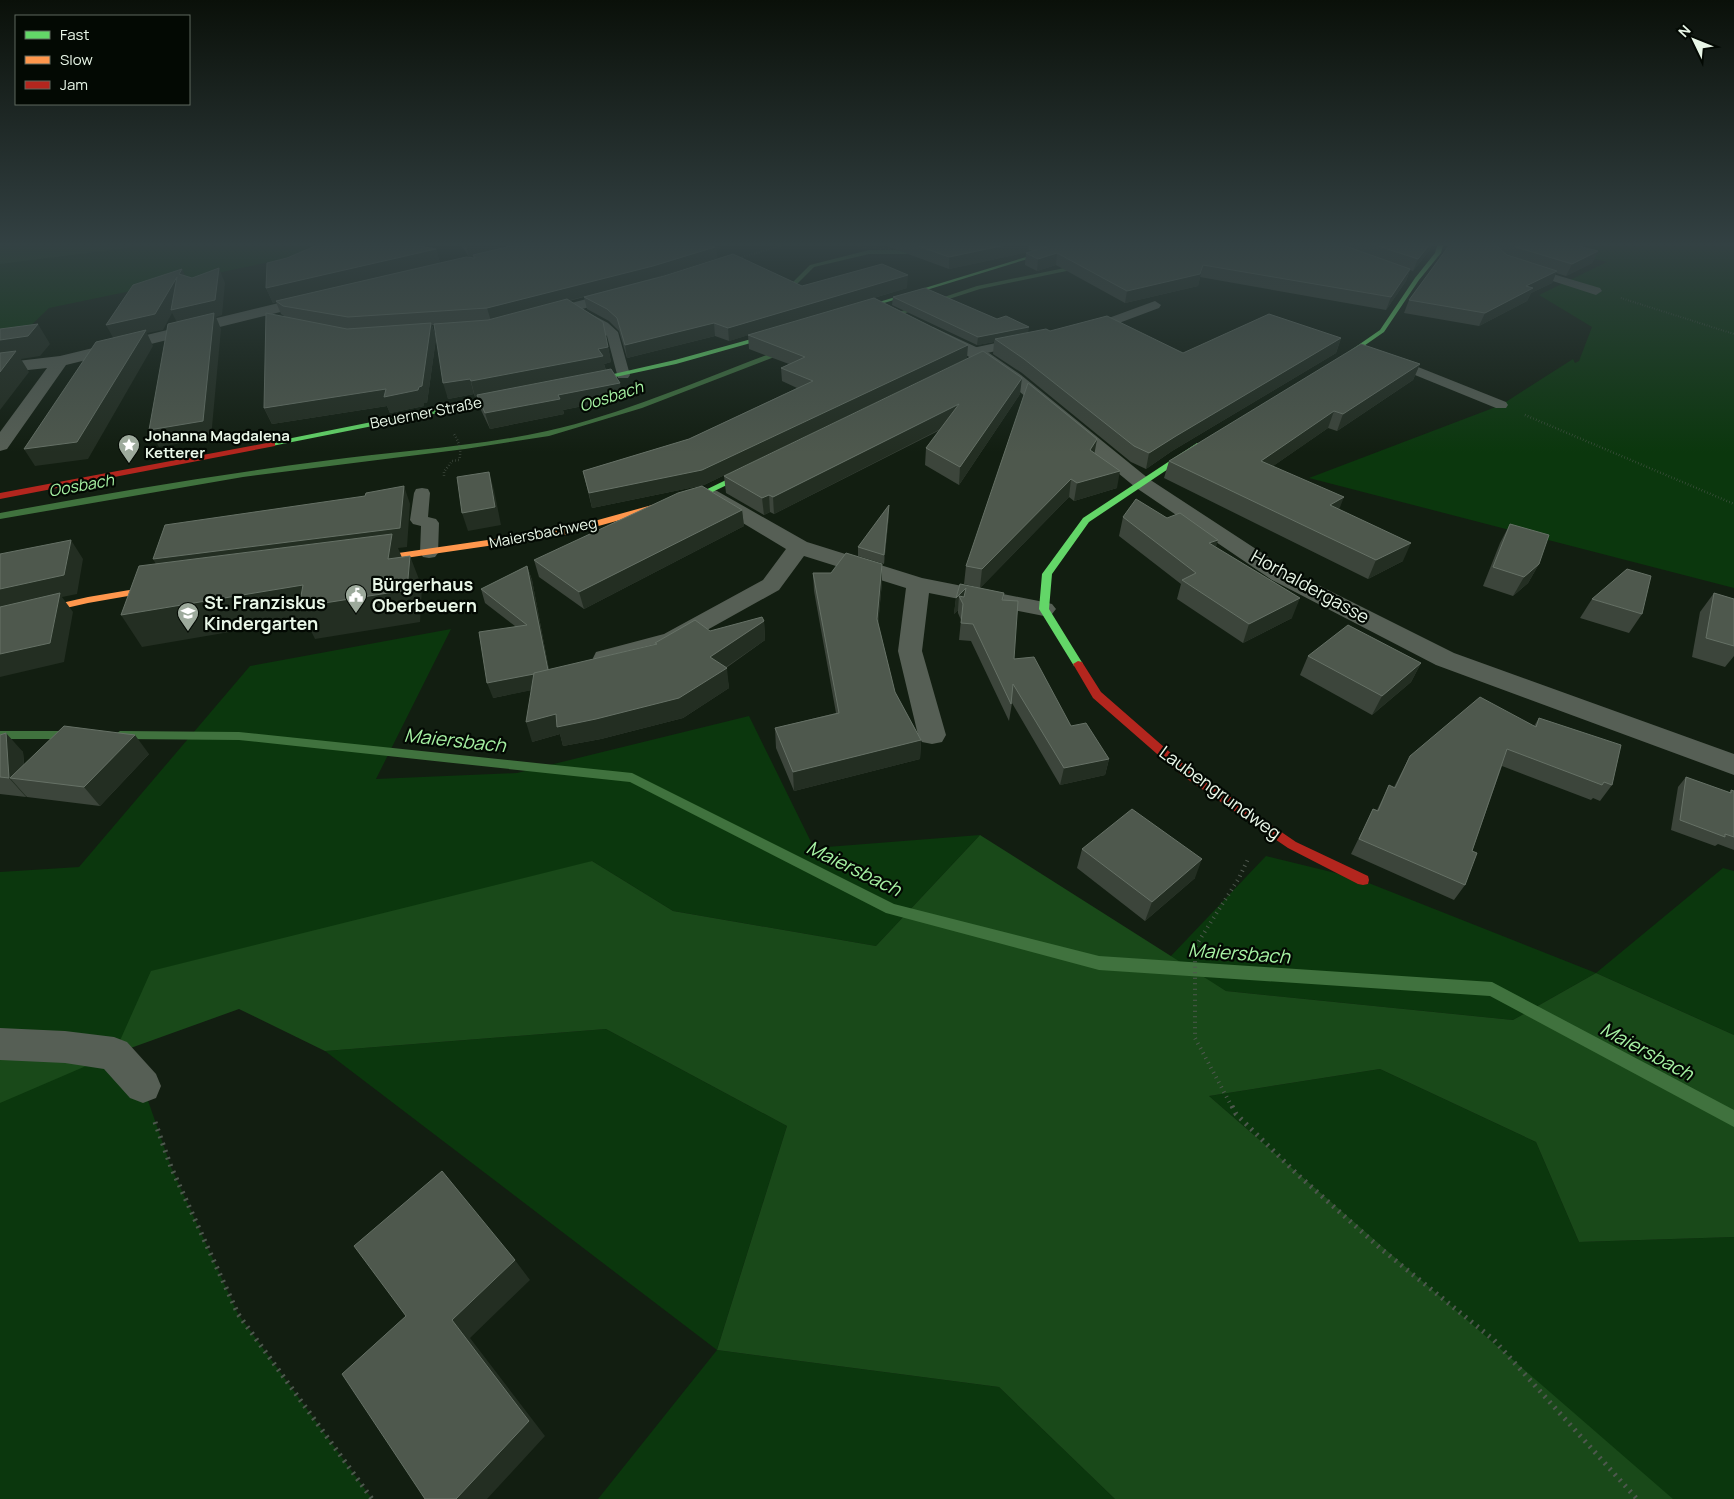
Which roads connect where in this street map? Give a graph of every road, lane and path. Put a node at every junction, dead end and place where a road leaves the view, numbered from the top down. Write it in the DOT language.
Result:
graph roads {
  1 [pos="262,313"];
  2 [pos="267,313"];
  3 [pos="550,313"];
  4 [pos="582,313"];
  5 [pos="857,313"];
  6 [pos="1133,313"];
  7 [pos="1392,313"];
  8 [pos="1666,313"];
  9 [pos="837,316"];
  10 [pos="527,319"];
  11 [pos="282,325"];
  12 [pos="917,325"];
  13 [pos="791,330"];
  14 [pos="1069,332"];
  15 [pos="1734,334"];
  16 [pos="1041,338"];
  17 [pos="1360,348"];
  18 [pos="977,357"];
  19 [pos="60,360"];
  20 [pos="0,368"];
  21 [pos="1320,373"];
  22 [pos="623,375"];
  23 [pos="562,386"];
  24 [pos="524,394"];
  25 [pos="1501,406"];
  26 [pos="457,438"];
  27 [pos="1212,438"];
  28 [pos="0,445"];
  29 [pos="461,456"];
  30 [pos="769,462"];
  31 [pos="1142,483"];
  32 [pos="422,493"];
  33 [pos="707,493"];
  34 [pos="0,496"];
  35 [pos="1734,504"];
  36 [pos="799,547"];
  37 [pos="429,553"];
  38 [pos="350,563"];
  39 [pos="918,584"];
  40 [pos="173,586"];
  41 [pos="1044,610"];
  42 [pos="0,620"];
  43 [pos="588,662"];
  44 [pos="932,735"];
  45 [pos="1734,765"];
  46 [pos="1252,850"];
  47 [pos="1363,880"];
  48 [pos="0,1044"];
  49 [pos="143,1086"];
  50 [pos="372,1499"];
  51 [pos="1638,1499"];
  1 -- 19 [label="street"];
  2 -- 11 [label="street"];
  3 -- 10 [label="street"];
  4 -- 22 [label="lane"];
  5 -- 9 [label="street"];
  6 -- 14 [label="lane"];
  7 -- 17 [label="street"];
  8 -- 15 [label="path"];
  12 -- 18 [label="street, Horhaldergasse"];
  13 -- 22 [label="street"];
  16 -- 18 [label="lane"];
  17 -- 21 [label="street"];
  17 -- 25 [label="lane"];
  18 -- 31 [label="street, Horhaldergasse"];
  19 -- 20 [label="street"];
  19 -- 28 [label="street"];
  22 -- 23 [label="street"];
  24 -- 34 [label="street, Beuerner Straße"];
  25 -- 35 [label="path"];
  26 -- 29 [label="path"];
  27 -- 31 [label="street"];
  30 -- 33 [label="street, Maiersbachweg"];
  31 -- 41 [label="street"];
  31 -- 45 [label="street, Horhaldergasse"];
  32 -- 37 [label="lane"];
  33 -- 36 [label="street"];
  33 -- 37 [label="street, Maiersbachweg"];
  36 -- 39 [label="street"];
  36 -- 43 [label="street"];
  37 -- 38 [label="street, Maiersbachweg"];
  39 -- 41 [label="street"];
  39 -- 44 [label="street"];
  40 -- 42 [label="street"];
  41 -- 47 [label="street, Laubengrundweg"];
  46 -- 51 [label="path"];
  48 -- 49 [label="street"];
  49 -- 50 [label="path"];
}
